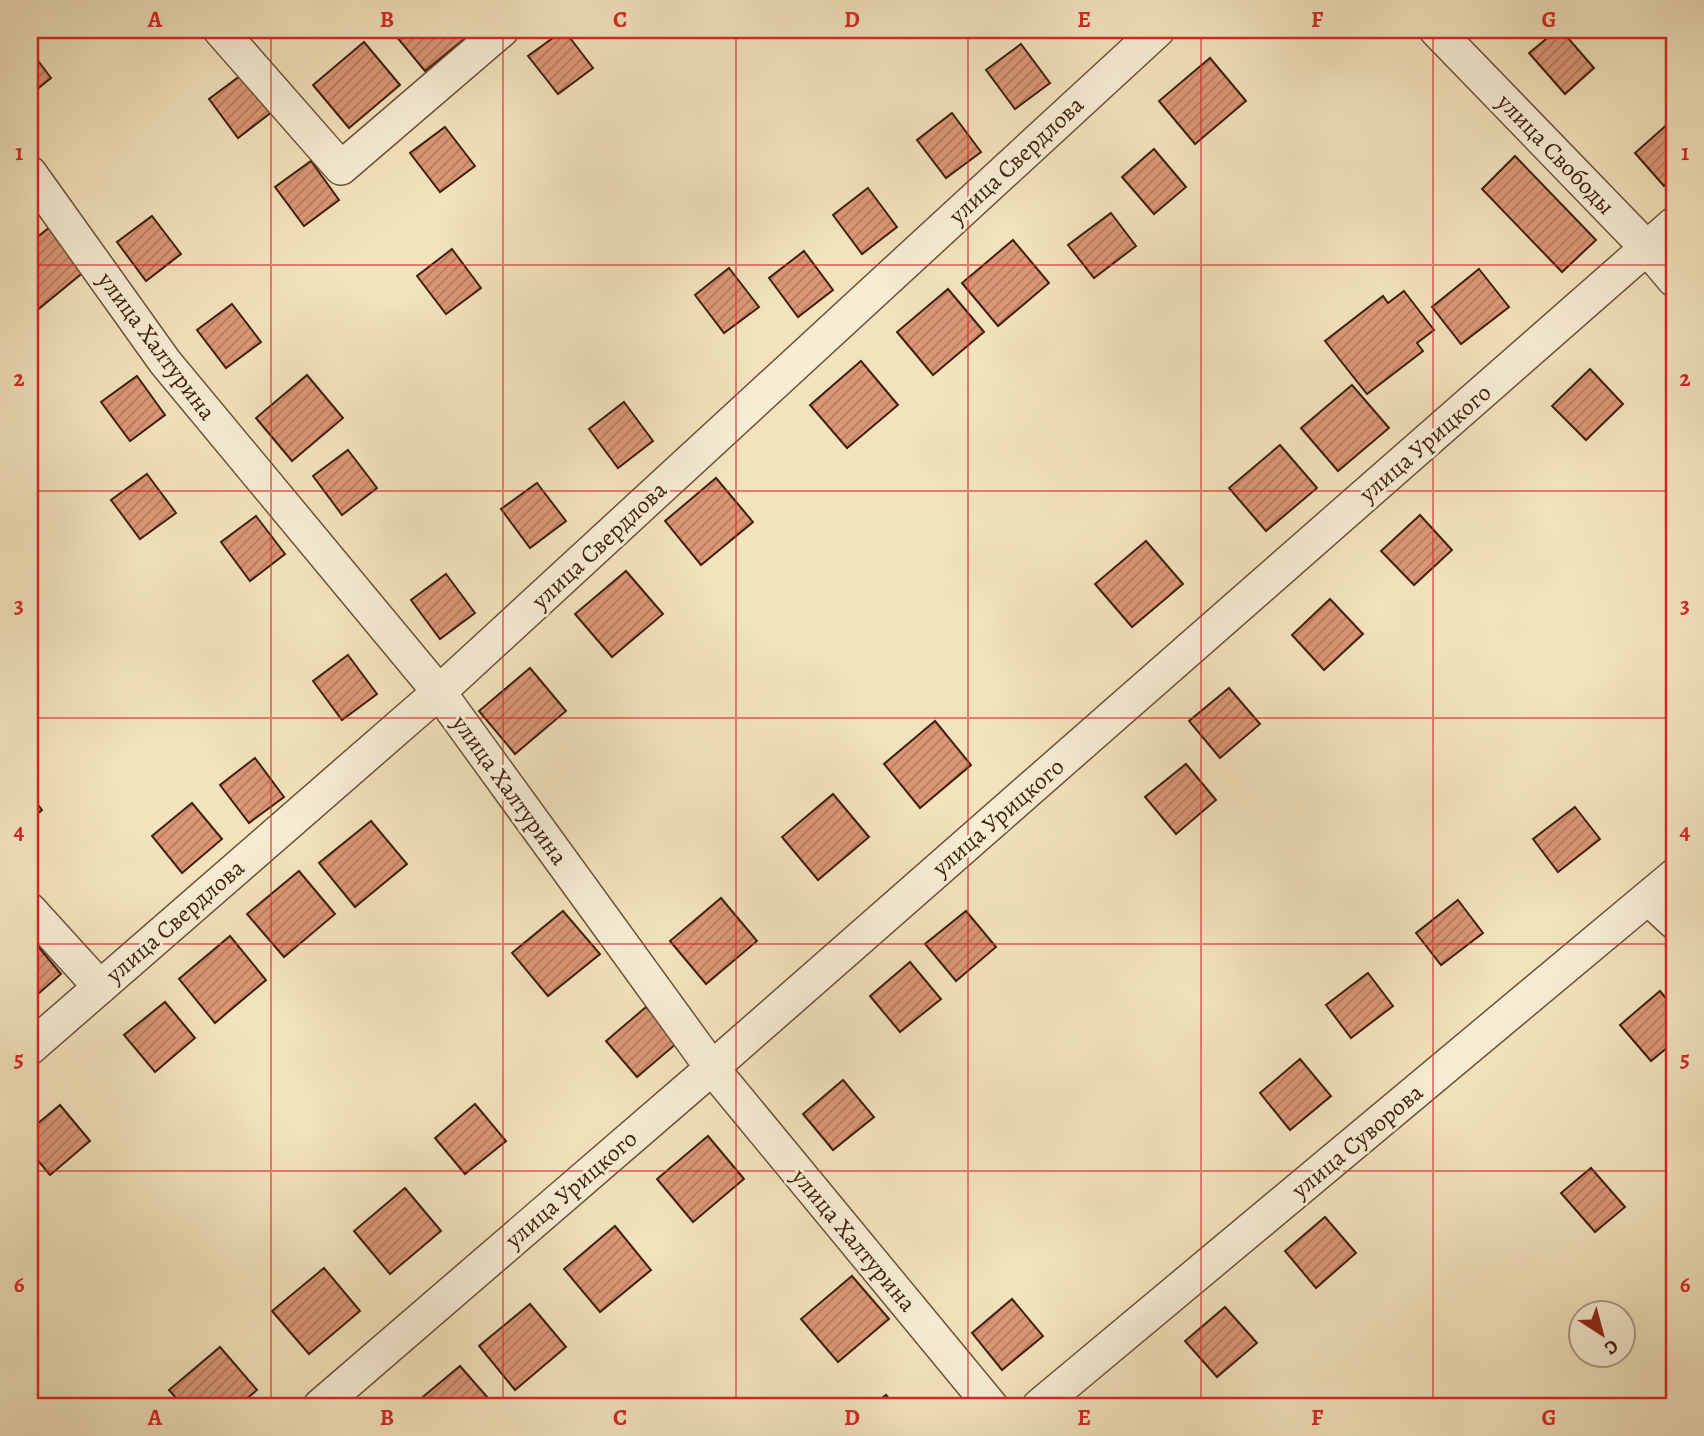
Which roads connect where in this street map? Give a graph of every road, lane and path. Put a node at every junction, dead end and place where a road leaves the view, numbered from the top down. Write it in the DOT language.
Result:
graph roads {
  1 [pos="220,30"];
  2 [pos="502,30"];
  3 [pos="1158,30"];
  4 [pos="1436,30"];
  5 [pos="30,173"];
  6 [pos="1674,225"];
  7 [pos="1647,248"];
  8 [pos="1674,281"];
  9 [pos="439,692"];
  10 [pos="1674,876"];
  11 [pos="1648,898"];
  12 [pos="30,910"];
  13 [pos="1674,922"];
  14 [pos="100,987"];
  15 [pos="30,1048"];
  16 [pos="712,1068"];
  17 [pos="320,1406"];
  18 [pos="991,1406"];
  19 [pos="1039,1406"];
  1 -- 2 [label="street"];
  3 -- 9 [label="street, улица Свердлова"];
  4 -- 7 [label="street, улица Свободы"];
  5 -- 9 [label="street, улица Халтурина"];
  6 -- 7 [label="street, улица Урицкого"];
  7 -- 8 [label="street, улица Свободы"];
  7 -- 16 [label="street, улица Урицкого"];
  9 -- 14 [label="street, улица Свердлова"];
  9 -- 16 [label="street, улица Халтурина"];
  10 -- 11 [label="street, улица Суворова"];
  11 -- 13 [label="street"];
  11 -- 19 [label="street, улица Суворова"];
  12 -- 14 [label="street"];
  14 -- 15 [label="street, улица Свердлова"];
  16 -- 17 [label="street, улица Урицкого"];
  16 -- 18 [label="street, улица Халтурина"];
}
